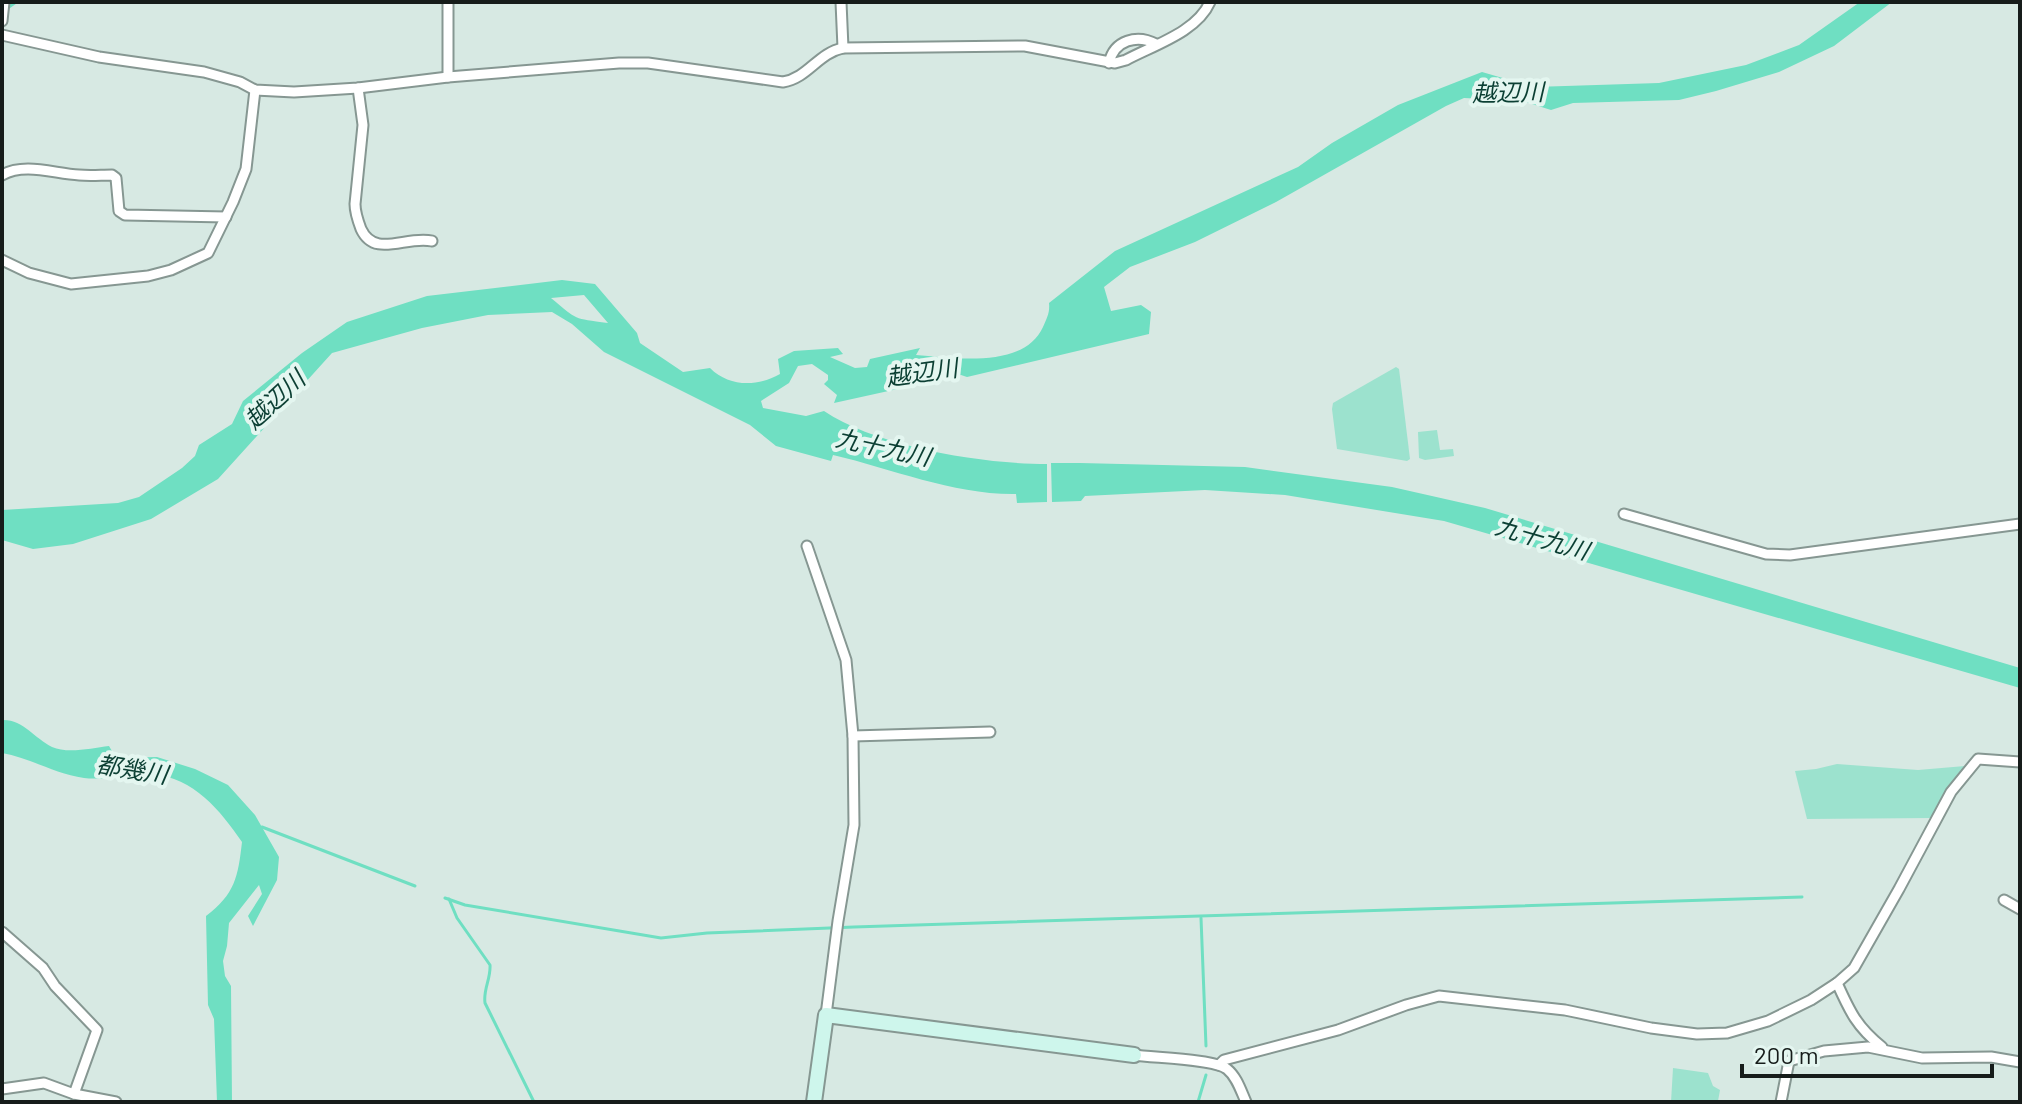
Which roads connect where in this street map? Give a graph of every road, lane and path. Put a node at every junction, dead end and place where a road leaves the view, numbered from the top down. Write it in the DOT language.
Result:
graph roads {
  1 [pos="4,2"];
  2 [pos="448,2"];
  3 [pos="841,2"];
  4 [pos="1210,2"];
  5 [pos="2,21"];
  6 [pos="2,35"];
  7 [pos="1156,44"];
  8 [pos="843,48"];
  9 [pos="1109,63"];
  10 [pos="448,77"];
  11 [pos="358,88"];
  12 [pos="255,90"];
  13 [pos="2,175"];
  14 [pos="226,217"];
  15 [pos="432,241"];
  16 [pos="2,260"];
  17 [pos="1624,514"];
  18 [pos="2020,524"];
  19 [pos="807,546"];
  20 [pos="990,732"];
  21 [pos="853,736"];
  22 [pos="2020,762"];
  23 [pos="2004,900"];
  24 [pos="2020,909"];
  25 [pos="2,932"];
  26 [pos="1837,983"];
  27 [pos="826,1015"];
  28 [pos="1885,1049"];
  29 [pos="1134,1055"];
  30 [pos="2020,1062"];
  31 [pos="1219,1065"];
  32 [pos="2,1089"];
  33 [pos="74,1094"];
  34 [pos="116,1102"];
  35 [pos="814,1102"];
  36 [pos="1246,1102"];
  37 [pos="1781,1102"];
  1 -- 5 [label="street"];
  2 -- 10 [label="street"];
  3 -- 8 [label="street"];
  4 -- 7 [label="street"];
  6 -- 12 [label="street"];
  7 -- 9 [label="street"];
  7 -- 9 [label="street"];
  8 -- 9 [label="street"];
  8 -- 10 [label="street"];
  10 -- 11 [label="street"];
  11 -- 12 [label="street"];
  11 -- 15 [label="street"];
  12 -- 14 [label="street"];
  13 -- 14 [label="street"];
  14 -- 16 [label="street"];
  17 -- 18 [label="street"];
  19 -- 21 [label="street"];
  20 -- 21 [label="street"];
  21 -- 27 [label="street"];
  22 -- 26 [label="street"];
  23 -- 24 [label="street"];
  25 -- 33 [label="street"];
  26 -- 28 [label="street"];
  26 -- 31 [label="street"];
  27 -- 29 [label="street"];
  27 -- 35 [label="street"];
  28 -- 30 [label="street"];
  28 -- 37 [label="street"];
  29 -- 31 [label="street"];
  31 -- 36 [label="street"];
  32 -- 33 [label="street"];
  33 -- 34 [label="street"];
}
